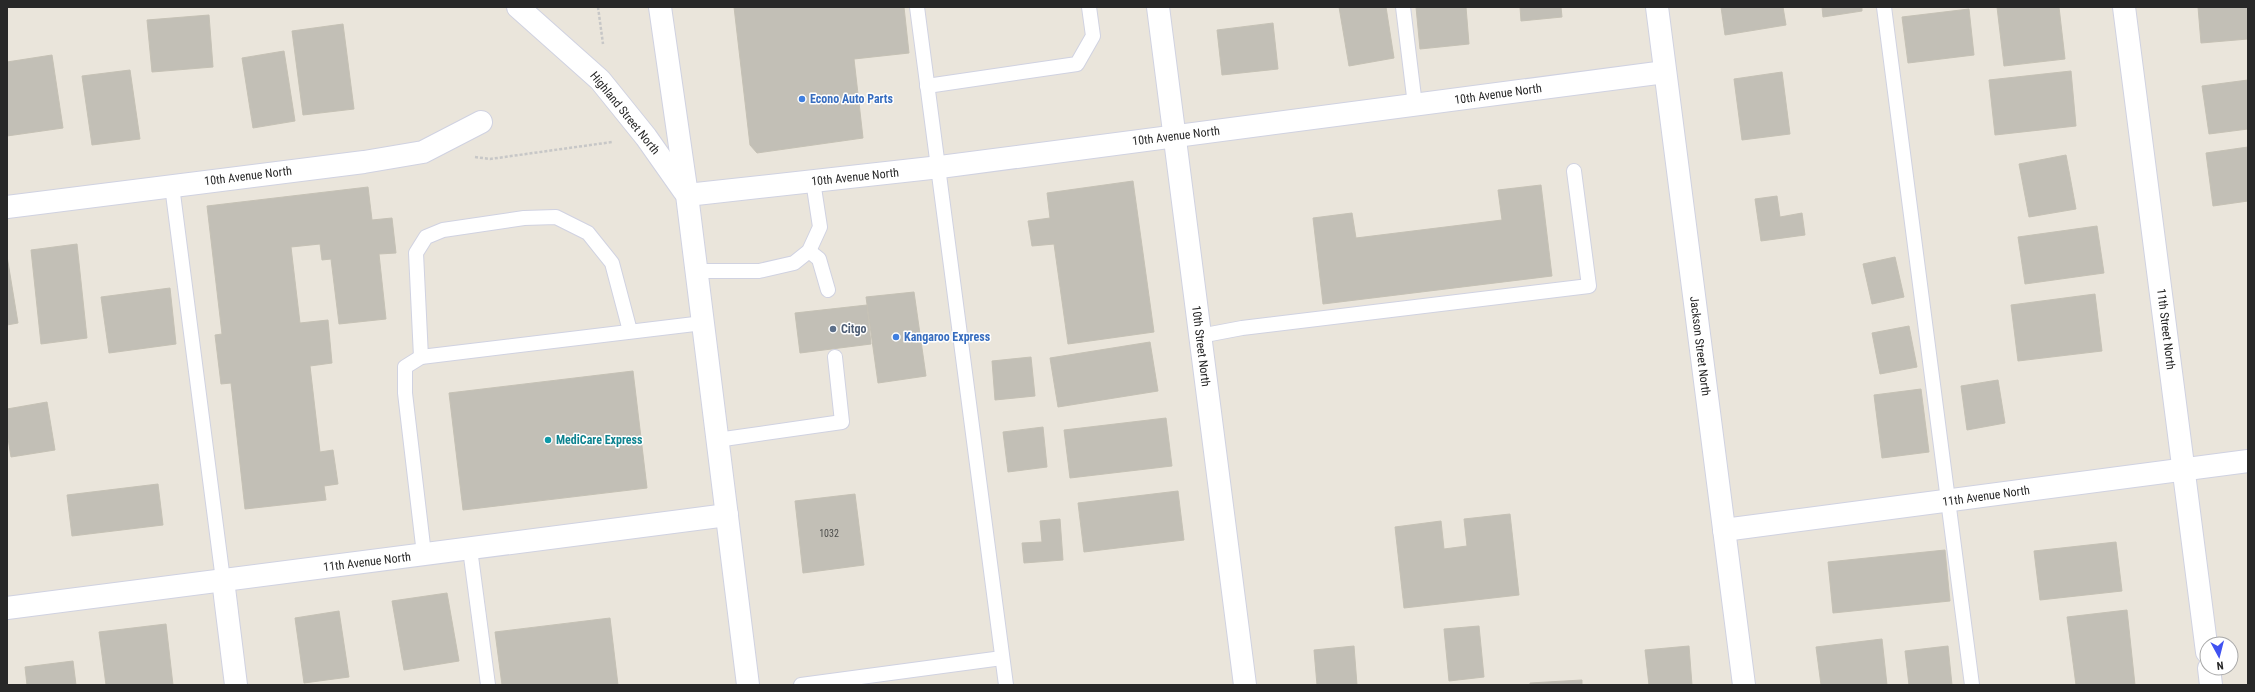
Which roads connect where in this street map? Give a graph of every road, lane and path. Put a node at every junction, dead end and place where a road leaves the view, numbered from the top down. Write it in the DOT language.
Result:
graph roads {
  1 [pos="518,7"];
  2 [pos="660,7"];
  3 [pos="917,7"];
  4 [pos="1089,7"];
  5 [pos="1158,7"];
  6 [pos="1403,7"];
  7 [pos="1657,7"];
  8 [pos="1884,7"];
  9 [pos="2124,7"];
  10 [pos="1665,72"];
  11 [pos="927,86"];
  12 [pos="1415,105"];
  13 [pos="482,122"];
  14 [pos="646,137"];
  15 [pos="1175,137"];
  16 [pos="468,157"];
  17 [pos="940,167"];
  18 [pos="1574,170"];
  19 [pos="813,181"];
  20 [pos="172,186"];
  21 [pos="687,195"];
  22 [pos="7,206"];
  23 [pos="809,251"];
  24 [pos="696,271"];
  25 [pos="828,290"];
  26 [pos="703,324"];
  27 [pos="630,331"];
  28 [pos="1200,336"];
  29 [pos="421,357"];
  30 [pos="835,357"];
  31 [pos="717,440"];
  32 [pos="2248,461"];
  33 [pos="2184,470"];
  34 [pos="1949,501"];
  35 [pos="727,516"];
  36 [pos="1724,530"];
  37 [pos="470,549"];
  38 [pos="424,554"];
  39 [pos="223,580"];
  40 [pos="7,608"];
  41 [pos="2205,636"];
  42 [pos="1002,658"];
  43 [pos="236,685"];
  44 [pos="488,685"];
  45 [pos="748,685"];
  46 [pos="800,685"];
  47 [pos="1006,685"];
  48 [pos="1245,685"];
  49 [pos="1744,685"];
  50 [pos="1972,685"];
  1 -- 14 [label="street, Highland Street North"];
  2 -- 21 [label="street"];
  3 -- 11 [label="lane"];
  4 -- 11 [label="lane"];
  5 -- 15 [label="street, 10th Street North"];
  6 -- 12 [label="lane"];
  7 -- 10 [label="street, Jackson Street North"];
  8 -- 34 [label="lane"];
  9 -- 33 [label="street, 11th Street North"];
  10 -- 12 [label="street, 10th Avenue North"];
  10 -- 36 [label="street, Jackson Street North"];
  11 -- 17 [label="lane"];
  12 -- 15 [label="street, 10th Avenue North"];
  13 -- 20 [label="street, 10th Avenue North"];
  14 -- 16 [label="path"];
  14 -- 21 [label="street, Highland Street North"];
  15 -- 17 [label="street, 10th Avenue North"];
  15 -- 28 [label="street, 10th Street North"];
  17 -- 19 [label="street, 10th Avenue North"];
  17 -- 42 [label="lane"];
  18 -- 28 [label="lane"];
  19 -- 21 [label="street, 10th Avenue North"];
  19 -- 23 [label="lane"];
  20 -- 22 [label="street, 10th Avenue North"];
  20 -- 39 [label="lane"];
  21 -- 24 [label="street"];
  23 -- 24 [label="lane"];
  23 -- 25 [label="lane"];
  24 -- 26 [label="street"];
  26 -- 27 [label="lane"];
  26 -- 31 [label="street"];
  27 -- 29 [label="lane"];
  27 -- 29 [label="lane"];
  28 -- 48 [label="street, 10th Street North"];
  29 -- 38 [label="lane"];
  30 -- 31 [label="lane"];
  31 -- 35 [label="street"];
  32 -- 33 [label="street, 11th Avenue North"];
  33 -- 34 [label="street, 11th Avenue North"];
  33 -- 41 [label="street, 11th Street North"];
  34 -- 36 [label="street, 11th Avenue North"];
  34 -- 50 [label="lane"];
  35 -- 37 [label="street, 11th Avenue North"];
  35 -- 45 [label="street"];
  36 -- 49 [label="street, Jackson Street North"];
  37 -- 38 [label="street, 11th Avenue North"];
  37 -- 44 [label="lane"];
  38 -- 39 [label="street, 11th Avenue North"];
  39 -- 40 [label="street, 11th Avenue North"];
  39 -- 43 [label="street"];
  42 -- 46 [label="lane"];
  42 -- 47 [label="lane"];
}
